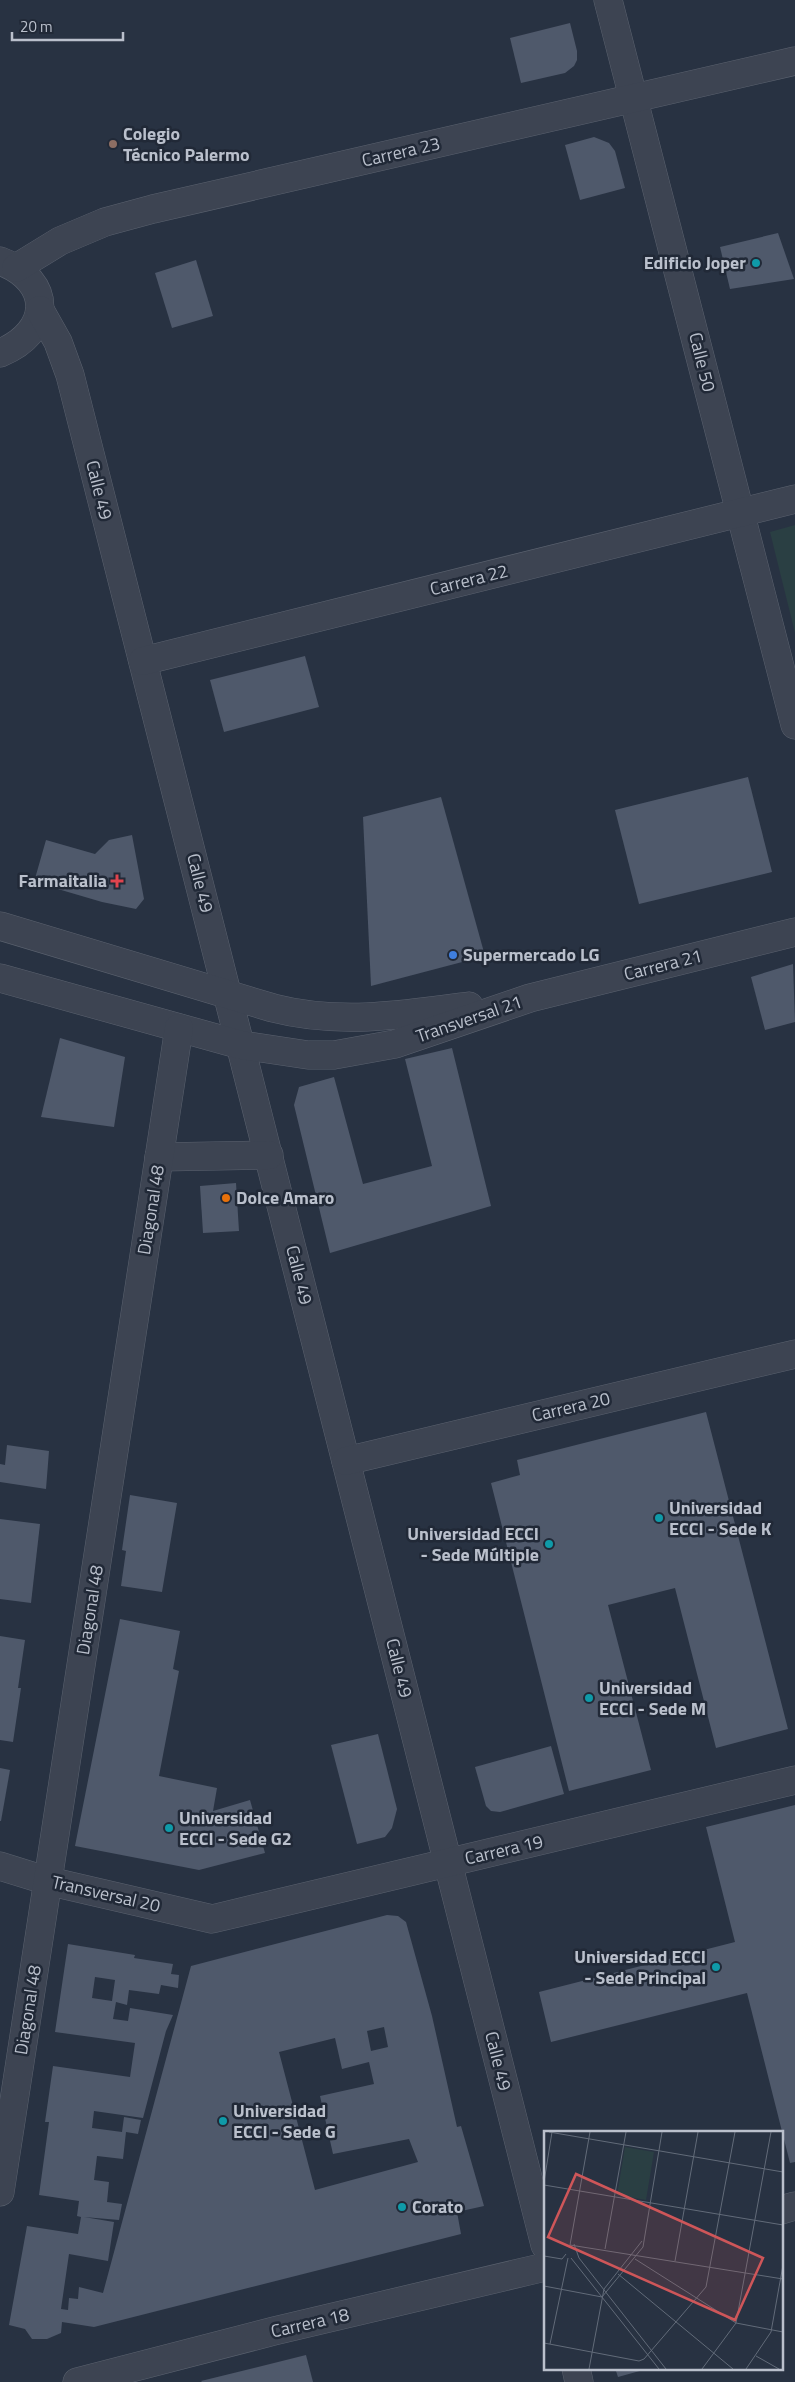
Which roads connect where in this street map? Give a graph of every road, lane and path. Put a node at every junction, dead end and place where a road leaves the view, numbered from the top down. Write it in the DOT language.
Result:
graph roads {
  1 [pos="608,0"];
  2 [pos="795,61"];
  3 [pos="634,98"];
  4 [pos="8,264"];
  5 [pos="40,310"];
  6 [pos="0,353"];
  7 [pos="795,498"];
  8 [pos="740,513"];
  9 [pos="143,661"];
  10 [pos="795,725"];
  11 [pos="0,926"];
  12 [pos="795,932"];
  13 [pos="0,978"];
  14 [pos="228,994"];
  15 [pos="530,998"];
  16 [pos="179,1028"];
  17 [pos="241,1045"];
  18 [pos="269,1155"];
  19 [pos="159,1157"];
  20 [pos="795,1354"];
  21 [pos="346,1461"];
  22 [pos="795,1780"];
  23 [pos="448,1862"];
  24 [pos="0,1866"];
  25 [pos="48,1881"];
  26 [pos="212,1919"];
  27 [pos="0,2192"];
  28 [pos="795,2206"];
  29 [pos="782,2210"];
  30 [pos="544,2241"];
  31 [pos="544,2268"];
  32 [pos="77,2382"];
  1 -- 3 [label="street, Calle 50"];
  2 -- 3 [label="street, Carrera 23"];
  3 -- 4 [label="street, Carrera 23"];
  3 -- 8 [label="street, Calle 50"];
  4 -- 5 [label="street, Calle 49"];
  5 -- 6 [label="street"];
  5 -- 9 [label="street, Calle 49"];
  7 -- 8 [label="street, Carrera 22"];
  8 -- 9 [label="street, Carrera 22"];
  8 -- 10 [label="street, Calle 50"];
  9 -- 14 [label="street, Calle 49"];
  11 -- 14 [label="street, Transversal 21"];
  12 -- 15 [label="street, Carrera 21"];
  13 -- 16 [label="street, Transversal 21"];
  14 -- 15 [label="street, Transversal 21"];
  14 -- 17 [label="street, Calle 49"];
  15 -- 17 [label="street, Transversal 21"];
  16 -- 17 [label="street, Transversal 21"];
  16 -- 19 [label="street, Diagonal 48"];
  17 -- 18 [label="street, Calle 49"];
  18 -- 19 [label="street"];
  18 -- 21 [label="street, Calle 49"];
  19 -- 25 [label="street, Diagonal 48"];
  20 -- 21 [label="street, Carrera 20"];
  21 -- 23 [label="street, Calle 49"];
  22 -- 23 [label="street, Carrera 19"];
  23 -- 26 [label="street, Carrera 19"];
  23 -- 30 [label="street, Calle 49"];
  24 -- 25 [label="street, Transversal 20"];
  25 -- 26 [label="street, Transversal 20"];
  25 -- 27 [label="street, Diagonal 48"];
  28 -- 29 [label="street"];
  31 -- 32 [label="street, Carrera 18"];
}
